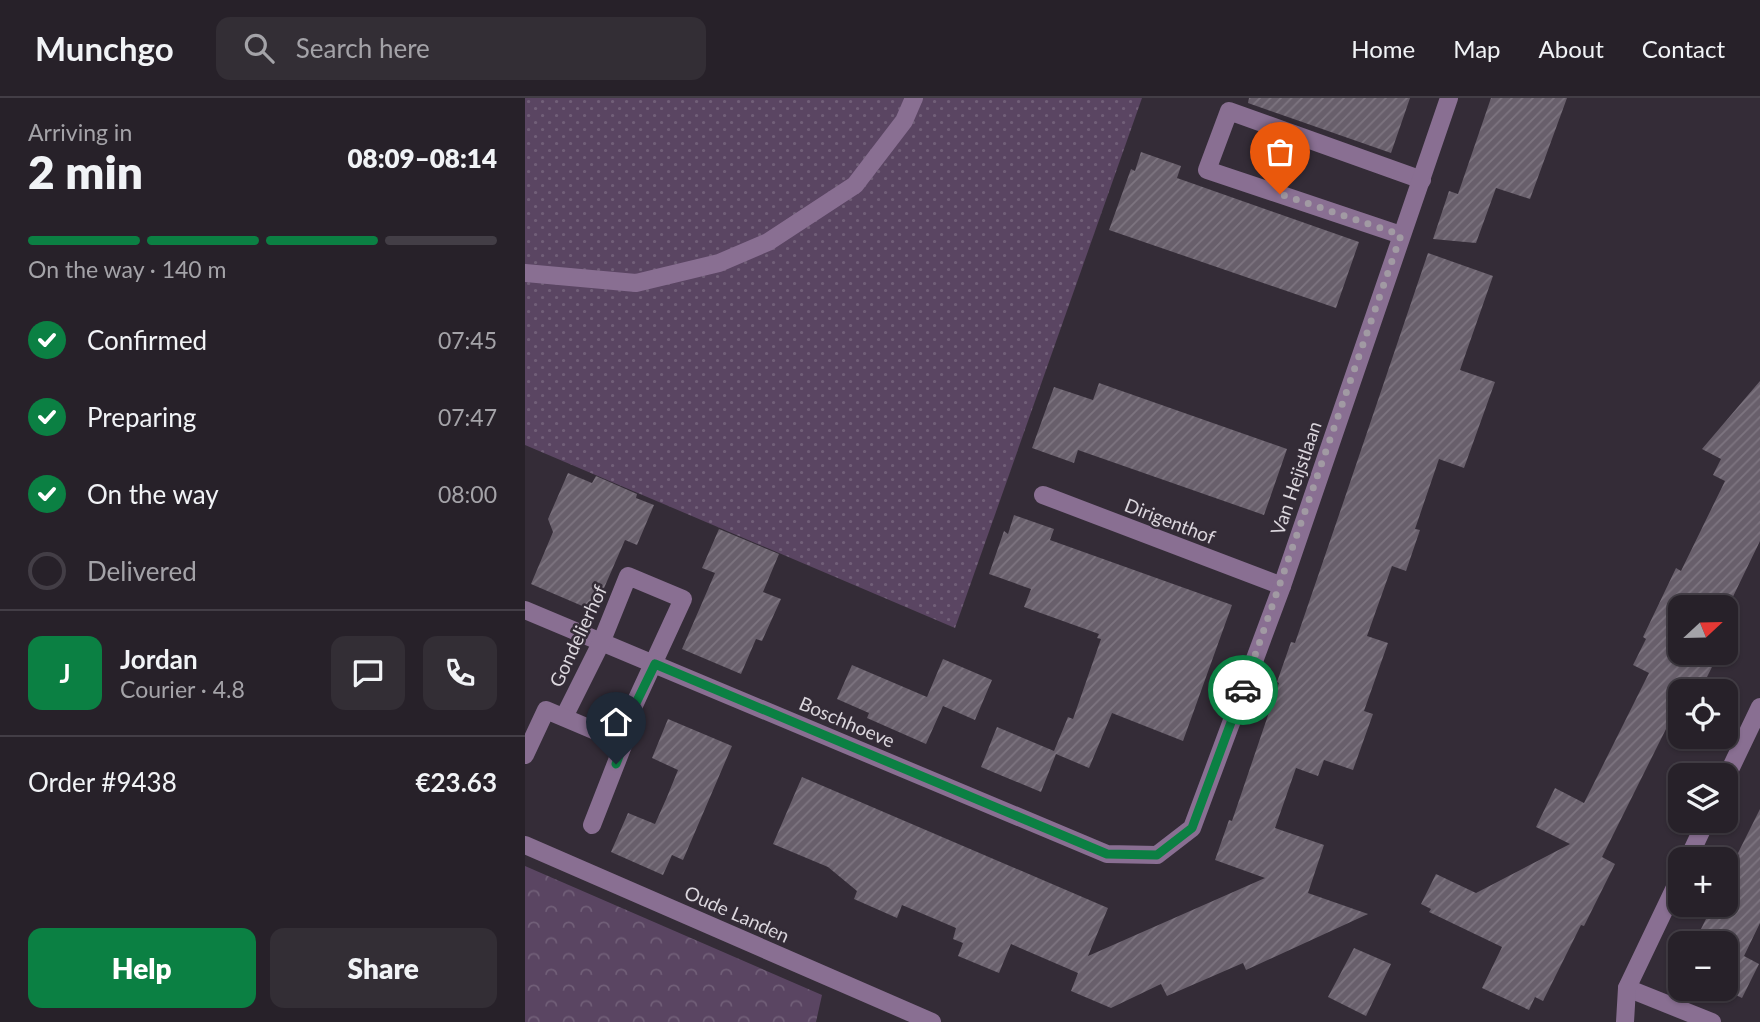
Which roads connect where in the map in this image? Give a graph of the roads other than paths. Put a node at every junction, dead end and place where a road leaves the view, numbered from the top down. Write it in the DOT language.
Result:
graph roads {
  1 [pos="914,98"];
  2 [pos="1449,98"];
  3 [pos="1422,180"];
  4 [pos="1401,235"];
  5 [pos="525,273"];
  6 [pos="1043,495"];
  7 [pos="1282,586"];
  8 [pos="525,610"];
  9 [pos="601,643"];
  10 [pos="655,664"];
  11 [pos="1760,707"];
  12 [pos="564,717"];
  13 [pos="618,740"];
  14 [pos="525,755"];
  15 [pos="1733,763"];
  16 [pos="592,825"];
  17 [pos="525,845"];
  18 [pos="1157,855"];
  19 [pos="1668,902"];
  20 [pos="1627,988"];
  21 [pos="932,1022"];
  22 [pos="1625,1022"];
  23 [pos="1712,1022"];
  1 -- 5 [label="street"];
  2 -- 3 [label="street, Van Heijstlaan"];
  3 -- 4 [label="street, Van Heijstlaan"];
  3 -- 4 [label="street"];
  4 -- 7 [label="street, Van Heijstlaan"];
  6 -- 7 [label="street, Dirigenthof"];
  7 -- 18 [label="street, Van Heijstlaan"];
  8 -- 9 [label="street, Boschhoeve"];
  9 -- 10 [label="street, Boschhoeve"];
  9 -- 10 [label="street, Gondelierhof"];
  9 -- 12 [label="street, Gondelierhof"];
  10 -- 13 [label="street, Gondelierhof"];
  10 -- 18 [label="street, Boschhoeve"];
  11 -- 15 [label="street"];
  12 -- 13 [label="street, Gondelierhof"];
  12 -- 14 [label="street, Gondelierhof"];
  13 -- 16 [label="street, Gondelierhof"];
  17 -- 21 [label="street, Oude Landen"];
  19 -- 20 [label="street"];
  20 -- 22 [label="street"];
  20 -- 23 [label="street"];
}
